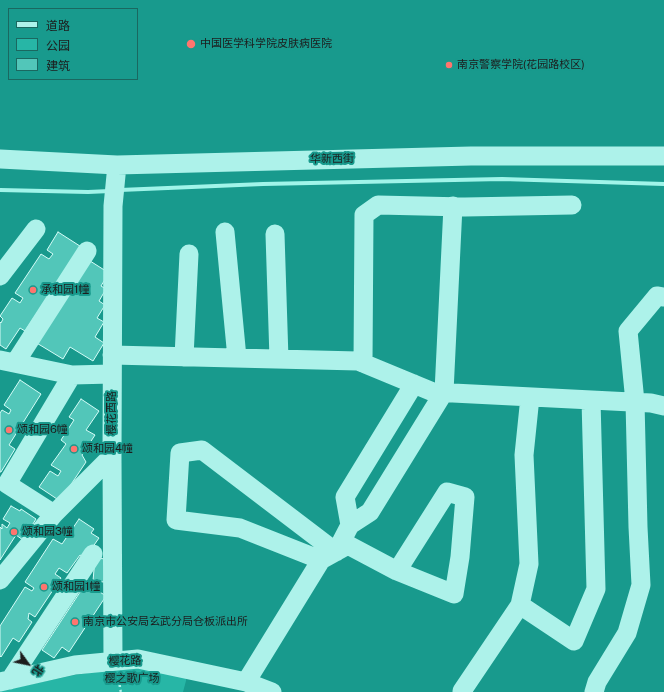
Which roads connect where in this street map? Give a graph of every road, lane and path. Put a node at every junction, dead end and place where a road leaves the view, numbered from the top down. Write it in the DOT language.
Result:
graph roads {
  1 [pos="664,156"];
  2 [pos="0,159"];
  3 [pos="118,165"];
  4 [pos="572,205"];
  5 [pos="453,206"];
  6 [pos="36,229"];
  7 [pos="225,232"];
  8 [pos="275,234"];
  9 [pos="87,251"];
  10 [pos="189,254"];
  11 [pos="0,276"];
  12 [pos="664,297"];
  13 [pos="112,355"];
  14 [pos="184,356"];
  15 [pos="237,358"];
  16 [pos="279,359"];
  17 [pos="7,362"];
  18 [pos="363,363"];
  19 [pos="112,374"];
  20 [pos="72,375"];
  21 [pos="414,384"];
  22 [pos="444,392"];
  23 [pos="530,396"];
  24 [pos="591,400"];
  25 [pos="635,402"];
  26 [pos="664,406"];
  27 [pos="112,456"];
  28 [pos="54,514"];
  29 [pos="350,525"];
  30 [pos="93,554"];
  31 [pos="328,556"];
  32 [pos="397,571"];
  33 [pos="0,580"];
  34 [pos="520,605"];
  35 [pos="113,661"];
  36 [pos="5,681"];
  37 [pos="246,682"];
  38 [pos="268,691"];
  39 [pos="462,691"];
  40 [pos="594,692"];
  1 -- 3 [label="street, 华新西街"];
  2 -- 3 [label="street, 华新西街"];
  3 -- 13 [label="street, 樱花西路"];
  4 -- 5 [label="street"];
  5 -- 18 [label="street"];
  5 -- 22 [label="street"];
  6 -- 11 [label="street"];
  7 -- 15 [label="street"];
  8 -- 16 [label="street"];
  9 -- 17 [label="street"];
  10 -- 14 [label="street"];
  12 -- 25 [label="street"];
  13 -- 14 [label="street"];
  13 -- 19 [label="street, 樱花西路"];
  14 -- 15 [label="street"];
  15 -- 16 [label="street"];
  16 -- 18 [label="street"];
  17 -- 20 [label="street"];
  18 -- 21 [label="street"];
  19 -- 20 [label="street"];
  19 -- 27 [label="street, 樱花西路"];
  20 -- 28 [label="street"];
  21 -- 22 [label="street"];
  21 -- 29 [label="street"];
  22 -- 23 [label="street"];
  22 -- 29 [label="street"];
  23 -- 24 [label="street"];
  23 -- 34 [label="street"];
  24 -- 25 [label="street"];
  24 -- 34 [label="street"];
  25 -- 26 [label="street"];
  25 -- 40 [label="street"];
  27 -- 28 [label="street"];
  27 -- 35 [label="street, 樱花西路"];
  28 -- 33 [label="street"];
  29 -- 31 [label="street"];
  30 -- 36 [label="street"];
  31 -- 31 [label="street"];
  31 -- 32 [label="street"];
  31 -- 37 [label="street"];
  32 -- 32 [label="street"];
  34 -- 39 [label="street"];
  35 -- 36 [label="street, 樱花路"];
  35 -- 37 [label="street, 樱花路"];
  37 -- 38 [label="street, 樱花路"];
}
